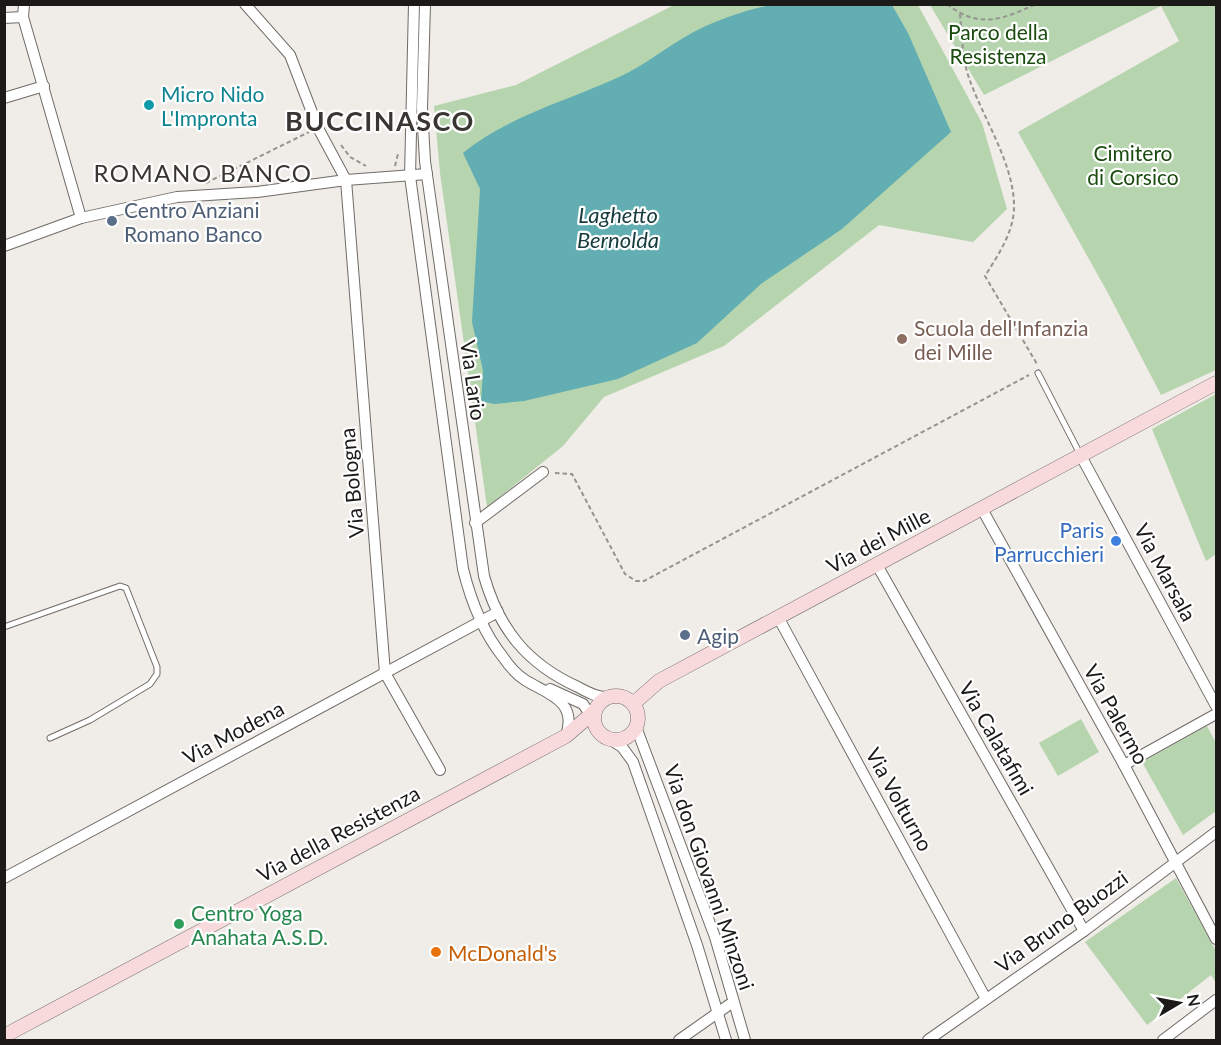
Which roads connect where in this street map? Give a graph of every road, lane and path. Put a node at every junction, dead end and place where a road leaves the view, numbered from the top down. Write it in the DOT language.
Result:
graph roads {
  1 [pos="24,4"];
  2 [pos="245,4"];
  3 [pos="414,4"];
  4 [pos="425,4"];
  5 [pos="947,4"];
  6 [pos="1036,4"];
  7 [pos="960,14"];
  8 [pos="23,17"];
  9 [pos="4,18"];
  10 [pos="44,86"];
  11 [pos="4,98"];
  12 [pos="318,128"];
  13 [pos="338,141"];
  14 [pos="410,150"];
  15 [pos="389,167"];
  16 [pos="369,168"];
  17 [pos="427,174"];
  18 [pos="410,176"];
  19 [pos="346,180"];
  20 [pos="204,184"];
  21 [pos="81,219"];
  22 [pos="4,246"];
  23 [pos="1039,371"];
  24 [pos="1030,375"];
  25 [pos="1216,383"];
  26 [pos="1081,456"];
  27 [pos="543,472"];
  28 [pos="982,509"];
  29 [pos="475,523"];
  30 [pos="877,565"];
  31 [pos="498,612"];
  32 [pos="778,617"];
  33 [pos="480,621"];
  34 [pos="4,627"];
  35 [pos="385,673"];
  36 [pos="538,686"];
  37 [pos="608,697"];
  38 [pos="633,704"];
  39 [pos="1216,706"];
  40 [pos="1216,714"];
  41 [pos="594,716"];
  42 [pos="636,727"];
  43 [pos="566,736"];
  44 [pos="51,738"];
  45 [pos="608,738"];
  46 [pos="1124,765"];
  47 [pos="440,770"];
  48 [pos="1216,832"];
  49 [pos="1174,861"];
  50 [pos="4,878"];
  51 [pos="1084,931"];
  52 [pos="1216,939"];
  53 [pos="986,999"];
  54 [pos="1216,1000"];
  55 [pos="734,1002"];
  56 [pos="717,1011"];
  57 [pos="4,1036"];
  58 [pos="679,1041"];
  59 [pos="726,1041"];
  60 [pos="745,1041"];
  61 [pos="928,1041"];
  62 [pos="1163,1041"];
  1 -- 8 [label="street"];
  2 -- 12 [label="street"];
  3 -- 14 [label="street, Via Lario"];
  4 -- 17 [label="street, Via Lario"];
  5 -- 7 [label="path"];
  6 -- 7 [label="path"];
  7 -- 23 [label="path"];
  8 -- 9 [label="street"];
  8 -- 10 [label="street"];
  10 -- 11 [label="street"];
  10 -- 21 [label="street"];
  12 -- 19 [label="street"];
  12 -- 20 [label="path"];
  13 -- 16 [label="path"];
  14 -- 15 [label="path"];
  14 -- 18 [label="street, Via Lario"];
  17 -- 18 [label="street"];
  17 -- 29 [label="street, Via Lario"];
  18 -- 19 [label="street"];
  18 -- 33 [label="street, Via Lario"];
  19 -- 21 [label="street"];
  19 -- 35 [label="street, Via Bologna"];
  21 -- 22 [label="street"];
  23 -- 26 [label="lane"];
  24 -- 27 [label="path"];
  25 -- 26 [label="street, Via dei Mille"];
  26 -- 28 [label="street, Via dei Mille"];
  26 -- 39 [label="street, Via Marsala"];
  27 -- 29 [label="street"];
  28 -- 30 [label="street, Via dei Mille"];
  28 -- 46 [label="street, Via Palermo"];
  29 -- 31 [label="street, Via Lario"];
  30 -- 32 [label="street, Via dei Mille"];
  30 -- 51 [label="street, Via Calatafimi"];
  31 -- 33 [label="street, Via Modena"];
  31 -- 37 [label="street, Via Lario"];
  32 -- 38 [label="street, Via dei Mille"];
  32 -- 53 [label="street, Via Volturno"];
  33 -- 35 [label="street, Via Modena"];
  33 -- 36 [label="street, Via Lario"];
  34 -- 44 [label="lane"];
  35 -- 47 [label="street, Via Bologna"];
  35 -- 50 [label="street, Via Modena"];
  36 -- 41 [label="street, Via Lario"];
  36 -- 43 [label="street, Via Lario"];
  37 -- 38 [label="street"];
  37 -- 41 [label="street"];
  38 -- 42 [label="street"];
  40 -- 46 [label="street"];
  41 -- 43 [label="street, Via della Resistenza"];
  41 -- 45 [label="street"];
  42 -- 45 [label="street"];
  42 -- 55 [label="street, Via don Giovanni Minzoni"];
  43 -- 45 [label="street, Via della Resistenza"];
  43 -- 57 [label="street, Via della Resistenza"];
  45 -- 56 [label="street, Via don Giovanni Minzoni"];
  46 -- 49 [label="street, Via Palermo"];
  48 -- 49 [label="street, Via Bruno Buozzi"];
  49 -- 51 [label="street, Via Bruno Buozzi"];
  49 -- 52 [label="street, Via Palermo"];
  51 -- 53 [label="street, Via Bruno Buozzi"];
  53 -- 61 [label="street, Via Bruno Buozzi"];
  54 -- 62 [label="street"];
  55 -- 56 [label="street"];
  55 -- 60 [label="street, Via don Giovanni Minzoni"];
  56 -- 58 [label="street"];
  56 -- 59 [label="street, Via don Giovanni Minzoni"];
}
